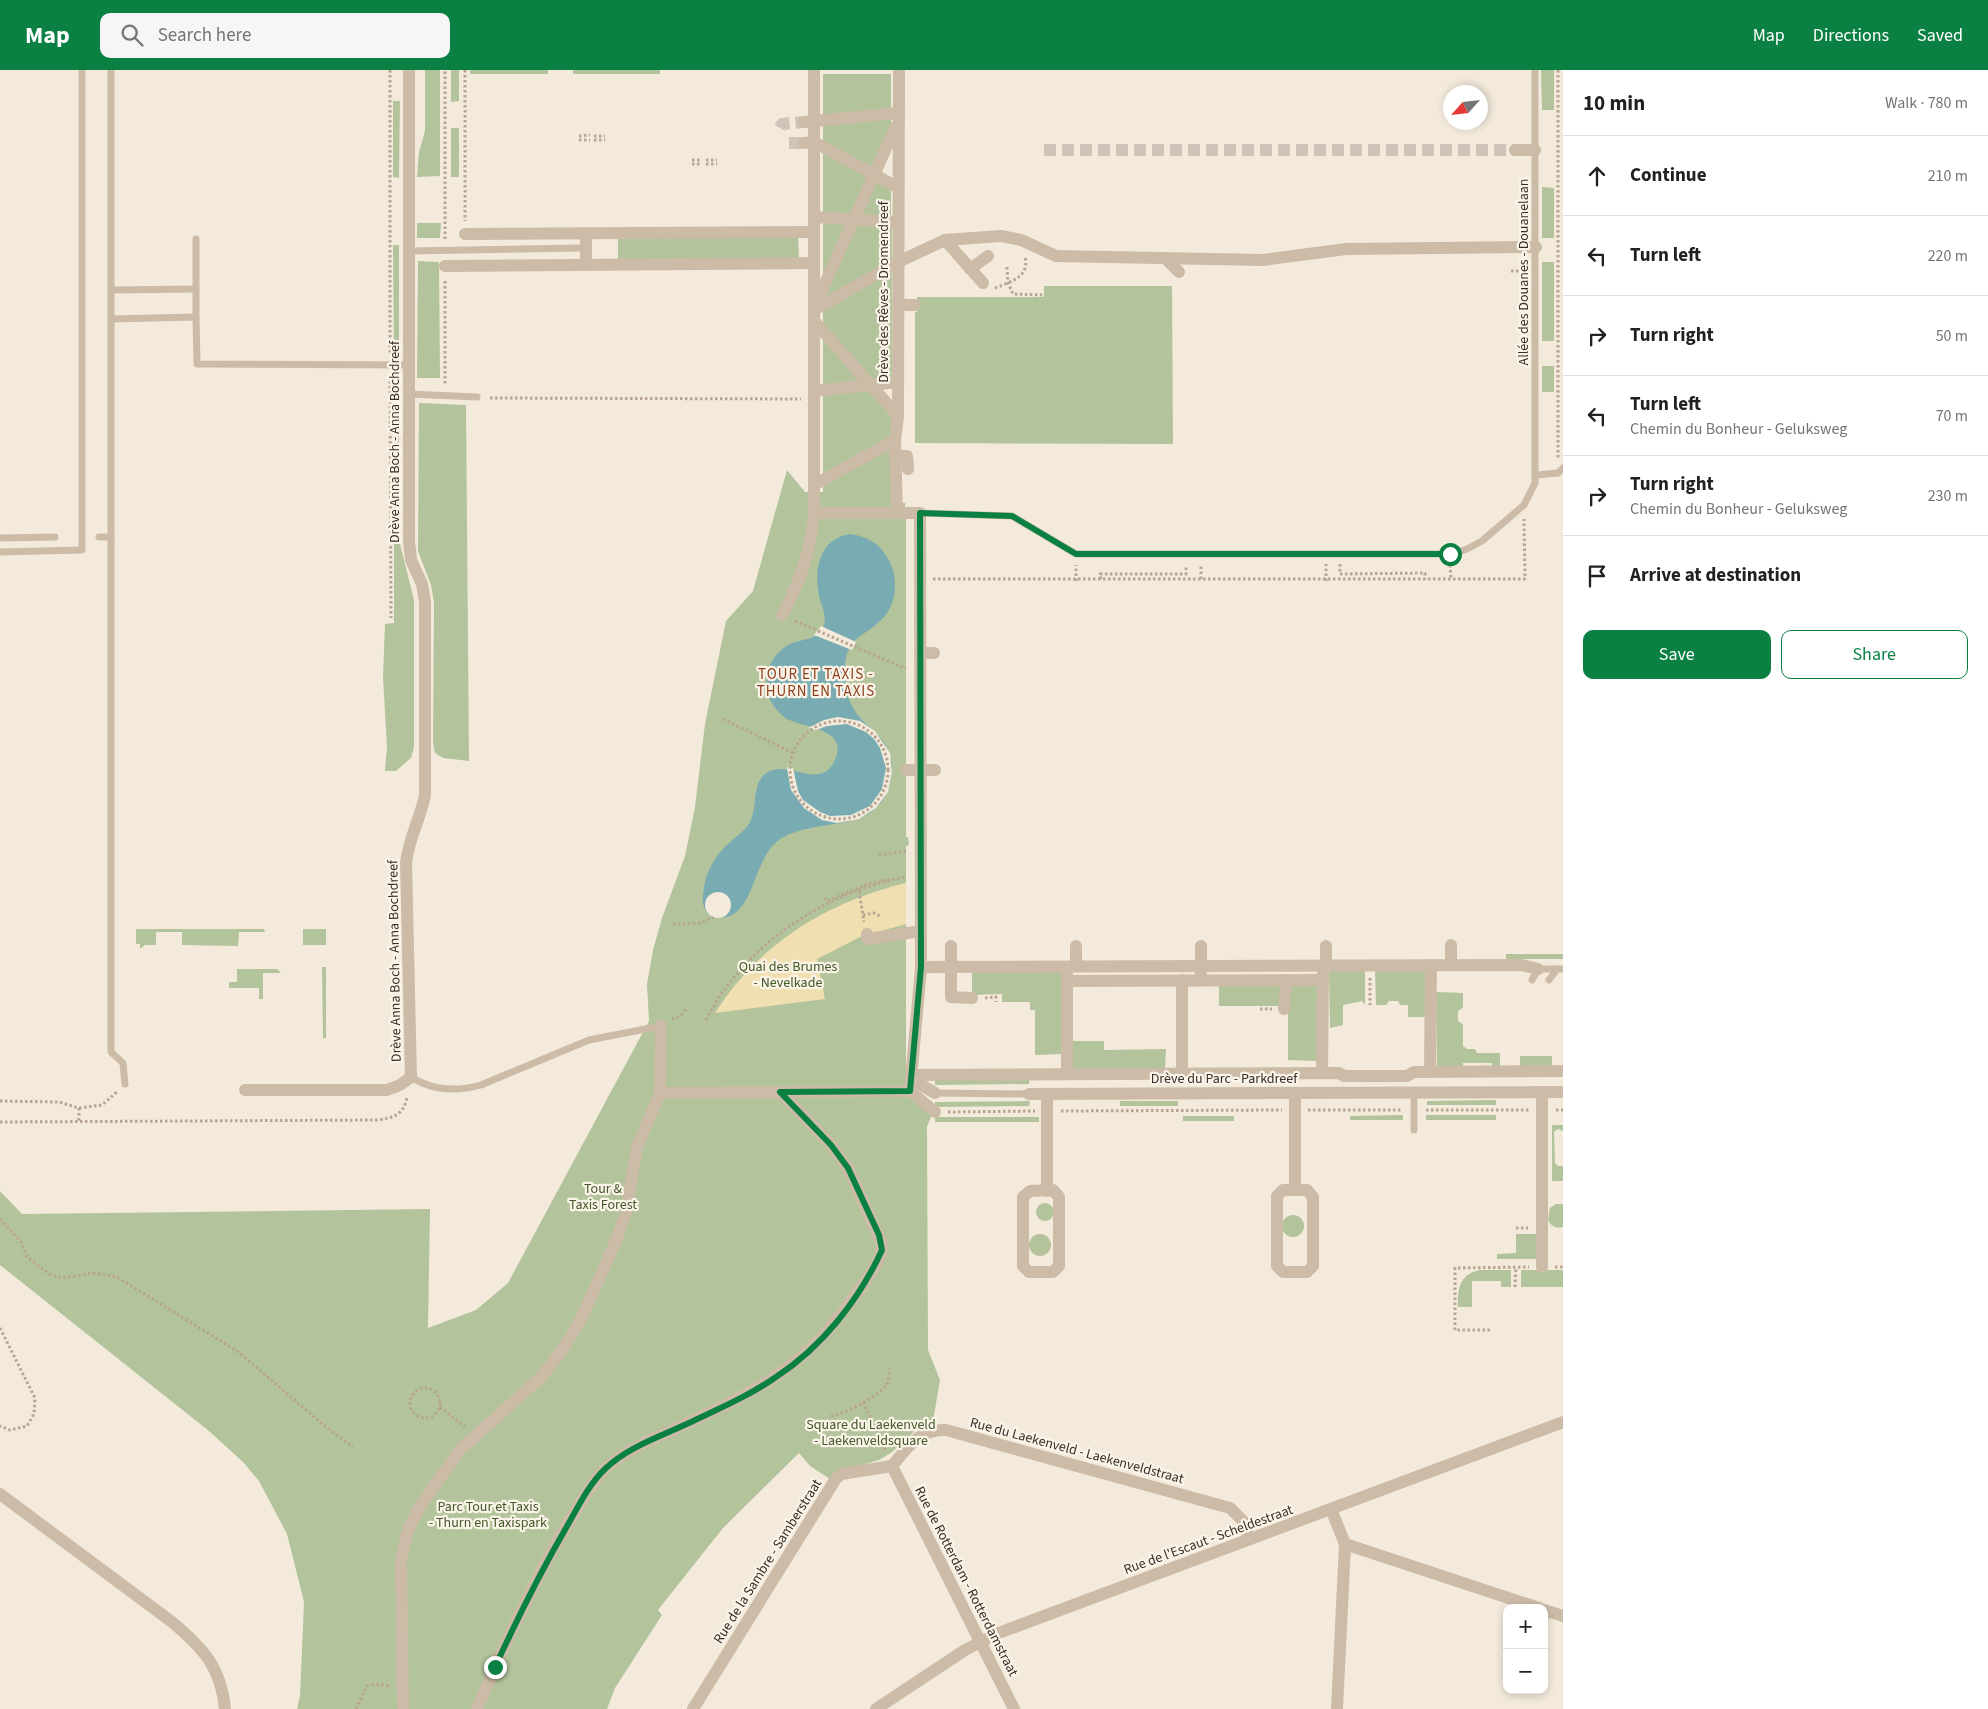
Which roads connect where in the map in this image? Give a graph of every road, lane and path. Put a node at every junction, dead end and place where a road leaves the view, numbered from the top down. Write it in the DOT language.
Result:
graph roads {
  1 [pos="82,70"];
  2 [pos="112,70"];
  3 [pos="390,70"];
  4 [pos="409,70"];
  5 [pos="445,70"];
  6 [pos="464,70"];
  7 [pos="814,70"];
  8 [pos="899,70"];
  9 [pos="1535,70"];
  10 [pos="1558,70"];
  11 [pos="898,117"];
  12 [pos="809,121"];
  13 [pos="605,136"];
  14 [pos="579,138"];
  15 [pos="592,138"];
  16 [pos="605,140"];
  17 [pos="809,142"];
  18 [pos="1515,150"];
  19 [pos="1535,150"];
  20 [pos="692,162"];
  21 [pos="702,162"];
  22 [pos="706,162"];
  23 [pos="717,162"];
  24 [pos="874,174"];
  25 [pos="898,187"];
  26 [pos="814,217"];
  27 [pos="854,219"];
  28 [pos="898,222"];
  29 [pos="814,232"];
  30 [pos="586,233"];
  31 [pos="465,234"];
  32 [pos="196,239"];
  33 [pos="945,240"];
  34 [pos="1536,247"];
  35 [pos="581,248"];
  36 [pos="445,250"];
  37 [pos="409,251"];
  38 [pos="1024,253"];
  39 [pos="1165,258"];
  40 [pos="898,262"];
  41 [pos="814,263"];
  42 [pos="586,265"];
  43 [pos="445,266"];
  44 [pos="1006,267"];
  45 [pos="1179,272"];
  46 [pos="1008,283"];
  47 [pos="987,286"];
  48 [pos="111,290"];
  49 [pos="196,290"];
  50 [pos="1044,295"];
  51 [pos="898,305"];
  52 [pos="915,305"];
  53 [pos="814,313"];
  54 [pos="196,317"];
  55 [pos="111,319"];
  56 [pos="390,365"];
  57 [pos="409,365"];
  58 [pos="898,382"];
  59 [pos="871,385"];
  60 [pos="408,394"];
  61 [pos="814,395"];
  62 [pos="445,396"];
  63 [pos="477,397"];
  64 [pos="490,398"];
  65 [pos="898,416"];
  66 [pos="895,440"];
  67 [pos="895,456"];
  68 [pos="908,469"];
  69 [pos="1560,471"];
  70 [pos="1536,474"];
  71 [pos="814,485"];
  72 [pos="814,513"];
  73 [pos="897,513"];
  74 [pos="920,513"];
  75 [pos="55,537"];
  76 [pos="99,537"];
  77 [pos="111,537"];
  78 [pos="0,538"];
  79 [pos="1525,541"];
  80 [pos="0,552"];
  81 [pos="1450,567"];
  82 [pos="1201,568"];
  83 [pos="1326,568"];
  84 [pos="1076,569"];
  85 [pos="1179,574"];
  86 [pos="1347,574"];
  87 [pos="936,579"];
  88 [pos="1101,579"];
  89 [pos="1425,579"];
  90 [pos="1450,579"];
  91 [pos="1076,580"];
  92 [pos="1201,580"];
  93 [pos="1326,580"];
  94 [pos="782,615"];
  95 [pos="391,618"];
  96 [pos="810,627"];
  97 [pos="920,653"];
  98 [pos="934,653"];
  99 [pos="920,675"];
  100 [pos="723,719"];
  101 [pos="793,753"];
  102 [pos="906,770"];
  103 [pos="921,770"];
  104 [pos="934,770"];
  105 [pos="892,853"];
  106 [pos="879,855"];
  107 [pos="921,877"];
  108 [pos="894,879"];
  109 [pos="934,882"];
  110 [pos="859,894"];
  111 [pos="824,898"];
  112 [pos="863,915"];
  113 [pos="880,916"];
  114 [pos="713,917"];
  115 [pos="673,924"];
  116 [pos="921,931"];
  117 [pos="867,934"];
  118 [pos="951,946"];
  119 [pos="1076,946"];
  120 [pos="1201,946"];
  121 [pos="1326,946"];
  122 [pos="1451,946"];
  123 [pos="1431,965"];
  124 [pos="1451,965"];
  125 [pos="1072,966"];
  126 [pos="1201,966"];
  127 [pos="1324,966"];
  128 [pos="921,967"];
  129 [pos="951,967"];
  130 [pos="1370,968"];
  131 [pos="1560,969"];
  132 [pos="1535,975"];
  133 [pos="1182,980"];
  134 [pos="1201,980"];
  135 [pos="1286,980"];
  136 [pos="1323,980"];
  137 [pos="1549,980"];
  138 [pos="1067,981"];
  139 [pos="972,998"];
  140 [pos="991,998"];
  141 [pos="996,1002"];
  142 [pos="1370,1005"];
  143 [pos="688,1008"];
  144 [pos="1284,1009"];
  145 [pos="706,1020"];
  146 [pos="661,1026"];
  147 [pos="1563,1071"];
  148 [pos="1430,1072"];
  149 [pos="1182,1073"];
  150 [pos="1322,1073"];
  151 [pos="1067,1074"];
  152 [pos="411,1077"];
  153 [pos="911,1082"];
  154 [pos="125,1084"];
  155 [pos="245,1090"];
  156 [pos="780,1092"];
  157 [pos="1542,1092"];
  158 [pos="1563,1092"];
  159 [pos="660,1093"];
  160 [pos="935,1093"];
  161 [pos="1295,1093"];
  162 [pos="1414,1093"];
  163 [pos="1029,1094"];
  164 [pos="1047,1094"];
  165 [pos="0,1101"];
  166 [pos="79,1108"];
  167 [pos="1295,1110"];
  168 [pos="1414,1110"];
  169 [pos="1542,1110"];
  170 [pos="1563,1110"];
  171 [pos="1047,1111"];
  172 [pos="935,1112"];
  173 [pos="80,1121"];
  174 [pos="0,1122"];
  175 [pos="1414,1130"];
  176 [pos="1047,1190"];
  177 [pos="1295,1190"];
  178 [pos="0,1219"];
  179 [pos="1516,1267"];
  180 [pos="1542,1267"];
  181 [pos="1563,1267"];
  182 [pos="1515,1287"];
  183 [pos="0,1328"];
  184 [pos="1490,1330"];
  185 [pos="889,1369"];
  186 [pos="863,1402"];
  187 [pos="440,1408"];
  188 [pos="831,1416"];
  189 [pos="1563,1422"];
  190 [pos="0,1426"];
  191 [pos="476,1436"];
  192 [pos="353,1447"];
  193 [pos="892,1466"];
  194 [pos="2,1501"];
  195 [pos="1331,1509"];
  196 [pos="1249,1539"];
  197 [pos="1345,1544"];
  198 [pos="1527,1604"];
  199 [pos="1548,1611"];
  200 [pos="1563,1616"];
  201 [pos="981,1642"];
  202 [pos="402,1686"];
  203 [pos="225,1709"];
  204 [pos="356,1709"];
  205 [pos="403,1709"];
  206 [pos="477,1709"];
  207 [pos="693,1709"];
  208 [pos="876,1709"];
  209 [pos="1014,1709"];
  210 [pos="1337,1709"];
  1 -- 80 [label="lane"];
  2 -- 48 [label="lane"];
  3 -- 56 [label="path"];
  4 -- 37 [label="street, Drève Anna Boch - Anna Bochdreef"];
  5 -- 36 [label="path"];
  6 -- 31 [label="path"];
  7 -- 12 [label="street"];
  8 -- 11 [label="street, Drève des Rêves - Dromendreef"];
  9 -- 19 [label="lane, Allée des Douanes - Douanelaan"];
  10 -- 69 [label="path"];
  11 -- 12 [label="street"];
  11 -- 24 [label="street"];
  11 -- 25 [label="street, Drève des Rêves - Dromendreef"];
  12 -- 17 [label="street"];
  13 -- 15 [label="path"];
  14 -- 15 [label="path"];
  15 -- 16 [label="path"];
  17 -- 24 [label="street"];
  17 -- 26 [label="street"];
  18 -- 19 [label="street"];
  19 -- 34 [label="lane, Allée des Douanes - Douanelaan"];
  20 -- 21 [label="path"];
  22 -- 23 [label="path"];
  24 -- 25 [label="street"];
  24 -- 27 [label="street"];
  25 -- 28 [label="street, Drève des Rêves - Dromendreef"];
  26 -- 27 [label="street"];
  26 -- 29 [label="street"];
  27 -- 28 [label="street"];
  27 -- 53 [label="street"];
  28 -- 40 [label="street, Drève des Rêves - Dromendreef"];
  29 -- 30 [label="street"];
  29 -- 41 [label="street"];
  30 -- 31 [label="street"];
  30 -- 42 [label="street"];
  32 -- 49 [label="lane"];
  33 -- 39 [label="street"];
  33 -- 40 [label="street"];
  33 -- 47 [label="street"];
  34 -- 39 [label="street"];
  34 -- 70 [label="lane, Allée des Douanes - Douanelaan"];
  35 -- 36 [label="lane"];
  36 -- 37 [label="lane"];
  37 -- 57 [label="street, Drève Anna Boch - Anna Bochdreef"];
  38 -- 46 [label="path"];
  39 -- 45 [label="street"];
  40 -- 51 [label="street, Drève des Rêves - Dromendreef"];
  40 -- 53 [label="street"];
  41 -- 42 [label="street"];
  41 -- 53 [label="street"];
  42 -- 43 [label="street"];
  43 -- 62 [label="path"];
  44 -- 46 [label="path"];
  46 -- 47 [label="path"];
  46 -- 50 [label="path"];
  48 -- 49 [label="lane"];
  48 -- 55 [label="lane"];
  49 -- 54 [label="lane"];
  51 -- 52 [label="street"];
  51 -- 58 [label="street, Drève des Rêves - Dromendreef"];
  53 -- 59 [label="street"];
  53 -- 61 [label="street"];
  54 -- 55 [label="lane"];
  54 -- 56 [label="lane"];
  55 -- 77 [label="lane"];
  56 -- 57 [label="lane"];
  56 -- 95 [label="path"];
  57 -- 60 [label="street, Drève Anna Boch - Anna Bochdreef"];
  58 -- 59 [label="street"];
  58 -- 65 [label="street, Drève des Rêves - Dromendreef"];
  59 -- 61 [label="street"];
  59 -- 65 [label="street"];
  60 -- 62 [label="lane"];
  60 -- 152 [label="street, Drève Anna Boch - Anna Bochdreef"];
  61 -- 64 [label="path"];
  61 -- 71 [label="street"];
  62 -- 63 [label="lane"];
  65 -- 66 [label="street, Drève des Rêves - Dromendreef"];
  66 -- 67 [label="street, Drève des Rêves - Dromendreef"];
  66 -- 71 [label="street"];
  67 -- 68 [label="street"];
  67 -- 73 [label="street, Drève des Rêves - Dromendreef"];
  69 -- 70 [label="lane"];
  70 -- 74 [label="lane, Allée des Douanes - Douanelaan"];
  71 -- 72 [label="street"];
  72 -- 73 [label="street"];
  72 -- 94 [label="street"];
  73 -- 74 [label="street"];
  74 -- 97 [label="street"];
  75 -- 78 [label="lane"];
  76 -- 77 [label="lane"];
  77 -- 154 [label="lane"];
  79 -- 90 [label="path"];
  81 -- 90 [label="path"];
  82 -- 92 [label="path"];
  83 -- 93 [label="path"];
  84 -- 91 [label="path"];
  85 -- 88 [label="path"];
  86 -- 89 [label="path"];
  87 -- 91 [label="path"];
  88 -- 91 [label="path"];
  88 -- 92 [label="path"];
  89 -- 90 [label="path"];
  89 -- 93 [label="path"];
  92 -- 93 [label="path"];
  96 -- 99 [label="path"];
  97 -- 98 [label="street"];
  97 -- 99 [label="street"];
  99 -- 103 [label="street"];
  100 -- 101 [label="path"];
  101 -- 101 [label="path"];
  102 -- 103 [label="street"];
  103 -- 104 [label="street"];
  103 -- 107 [label="street"];
  105 -- 106 [label="path"];
  107 -- 108 [label="path"];
  107 -- 109 [label="street"];
  107 -- 116 [label="street"];
  108 -- 110 [label="path"];
  108 -- 111 [label="path"];
  110 -- 112 [label="path"];
  110 -- 145 [label="path"];
  112 -- 113 [label="path"];
  112 -- 117 [label="path"];
  114 -- 115 [label="path"];
  116 -- 117 [label="street"];
  116 -- 128 [label="street"];
  118 -- 129 [label="street"];
  119 -- 125 [label="street"];
  120 -- 126 [label="street"];
  121 -- 127 [label="street"];
  122 -- 124 [label="street"];
  123 -- 124 [label="street"];
  123 -- 130 [label="street"];
  123 -- 148 [label="street"];
  124 -- 132 [label="street"];
  125 -- 126 [label="street"];
  125 -- 129 [label="street"];
  125 -- 138 [label="street"];
  126 -- 127 [label="street"];
  126 -- 134 [label="street"];
  127 -- 130 [label="street"];
  127 -- 136 [label="street"];
  128 -- 129 [label="street"];
  128 -- 153 [label="street"];
  129 -- 139 [label="street"];
  130 -- 142 [label="path"];
  131 -- 132 [label="lane"];
  131 -- 137 [label="lane"];
  133 -- 134 [label="street"];
  133 -- 138 [label="street"];
  133 -- 149 [label="street"];
  134 -- 135 [label="street"];
  135 -- 136 [label="street"];
  135 -- 144 [label="street"];
  136 -- 150 [label="street"];
  138 -- 151 [label="street"];
  140 -- 141 [label="path"];
  143 -- 146 [label="path"];
  146 -- 152 [label="lane"];
  146 -- 159 [label="street"];
  147 -- 148 [label="street"];
  148 -- 150 [label="street"];
  149 -- 150 [label="street"];
  149 -- 151 [label="street"];
  151 -- 153 [label="street"];
  152 -- 155 [label="street"];
  152 -- 173 [label="path"];
  153 -- 156 [label="street"];
  153 -- 160 [label="street, Drève du Parc - Parkdreef"];
  153 -- 172 [label="street"];
  154 -- 166 [label="path"];
  156 -- 159 [label="street"];
  156 -- 206 [label="street"];
  157 -- 158 [label="street, Drève du Parc - Parkdreef"];
  157 -- 162 [label="street, Drève du Parc - Parkdreef"];
  157 -- 169 [label="street"];
  159 -- 191 [label="street"];
  160 -- 163 [label="lane, Drève du Parc - Parkdreef"];
  161 -- 162 [label="street, Drève du Parc - Parkdreef"];
  161 -- 164 [label="street, Drève du Parc - Parkdreef"];
  161 -- 167 [label="street"];
  162 -- 168 [label="lane"];
  163 -- 164 [label="street, Drève du Parc - Parkdreef"];
  164 -- 171 [label="street"];
  165 -- 166 [label="path"];
  166 -- 173 [label="path"];
  167 -- 168 [label="path"];
  167 -- 171 [label="path"];
  167 -- 177 [label="street"];
  168 -- 169 [label="path"];
  168 -- 175 [label="lane"];
  169 -- 170 [label="path"];
  169 -- 180 [label="street"];
  171 -- 172 [label="path"];
  171 -- 176 [label="street"];
  173 -- 174 [label="path"];
  176 -- 176 [label="street"];
  177 -- 177 [label="street"];
  178 -- 192 [label="path"];
  179 -- 180 [label="path"];
  179 -- 182 [label="path"];
  179 -- 184 [label="path"];
  180 -- 181 [label="path"];
  183 -- 190 [label="path"];
  185 -- 186 [label="path"];
  186 -- 188 [label="path"];
  186 -- 193 [label="path"];
  187 -- 187 [label="path"];
  187 -- 191 [label="path"];
  189 -- 195 [label="street, Rue de l'Escaut - Scheldestraat"];
  191 -- 202 [label="street"];
  193 -- 196 [label="street, Rue du Laekenveld - Laekenveldstraat"];
  193 -- 201 [label="street, Rue de Rotterdam - Rotterdamstraat"];
  193 -- 207 [label="street, Rue de la Sambre - Samberstraat"];
  194 -- 203 [label="street"];
  195 -- 196 [label="street, Rue de l'Escaut - Scheldestraat"];
  195 -- 197 [label="street"];
  196 -- 201 [label="street, Rue de l'Escaut - Scheldestraat"];
  197 -- 198 [label="street"];
  197 -- 210 [label="street"];
  199 -- 200 [label="street"];
  201 -- 208 [label="street, Rue de l'Escaut - Scheldestraat"];
  201 -- 209 [label="street, Rue de Rotterdam - Rotterdamstraat"];
  202 -- 204 [label="path"];
  202 -- 205 [label="street"];
}
